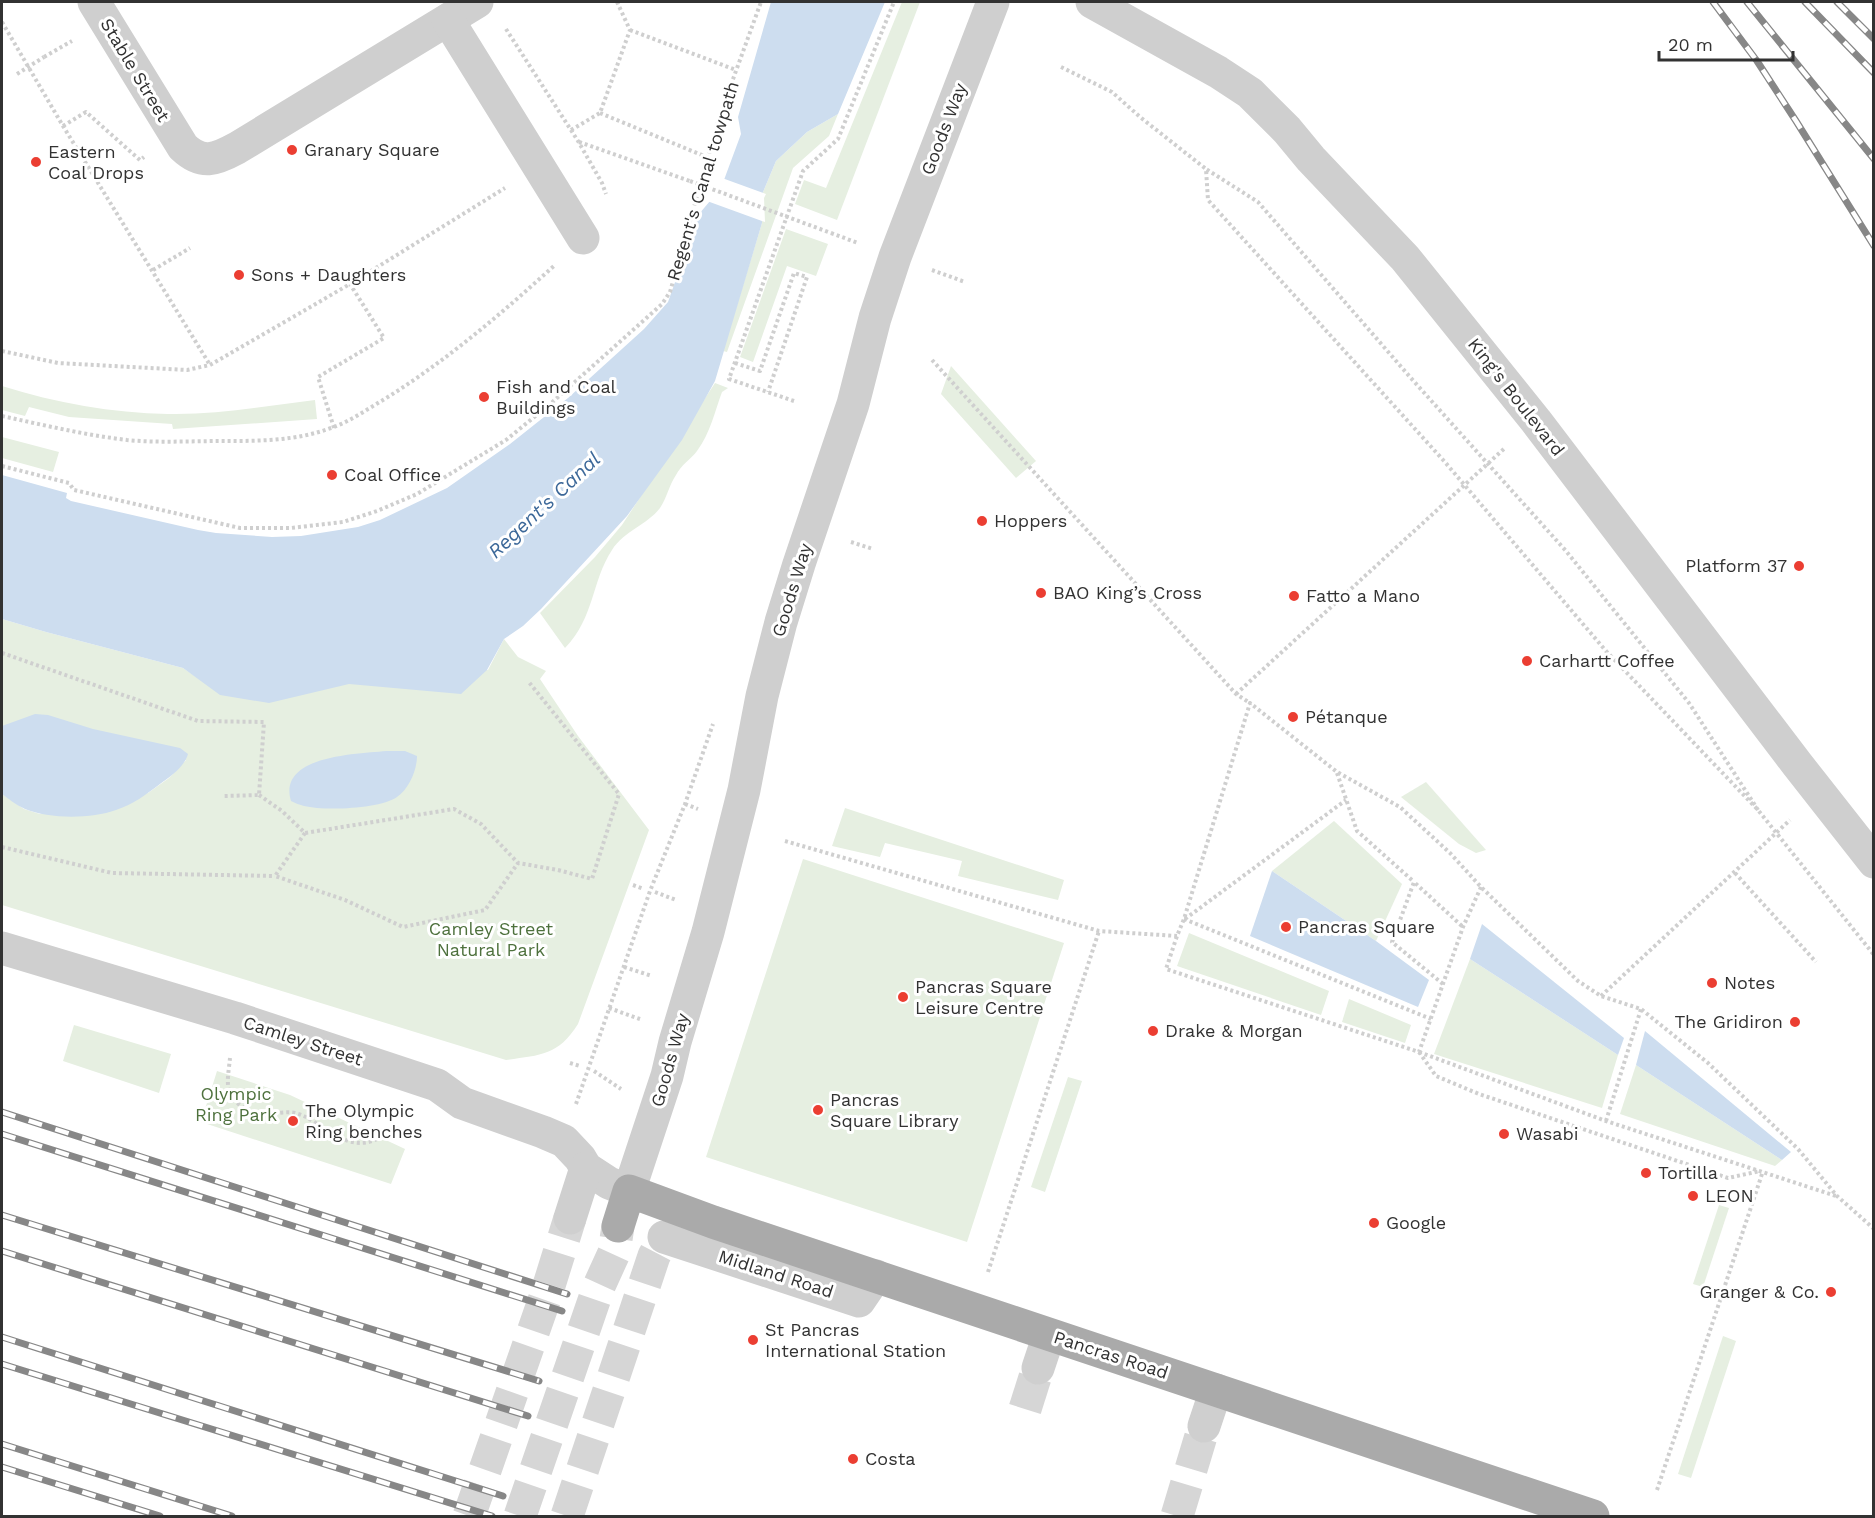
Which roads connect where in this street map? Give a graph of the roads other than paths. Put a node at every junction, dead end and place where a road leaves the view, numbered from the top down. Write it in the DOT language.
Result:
graph roads {
  1 [pos="94,2"];
  2 [pos="993,2"];
  3 [pos="1092,2"];
  4 [pos="489,11"];
  5 [pos="447,20"];
  6 [pos="583,238"];
  7 [pos="1874,862"];
  8 [pos="2,948"];
  9 [pos="586,1168"];
  10 [pos="629,1191"];
  11 [pos="570,1218"];
  12 [pos="618,1226"];
  13 [pos="664,1237"];
  14 [pos="876,1276"];
  15 [pos="1049,1335"];
  16 [pos="1038,1368"];
  17 [pos="1216,1390"];
  18 [pos="1204,1426"];
  19 [pos="1593,1516"];
  1 -- 5 [label="street, Stable Street"];
  2 -- 10 [label="street, Goods Way"];
  3 -- 7 [label="street, King's Boulevard"];
  4 -- 5 [label="street"];
  5 -- 6 [label="street"];
  8 -- 9 [label="street, Camley Street"];
  9 -- 10 [label="street, Pancras Road"];
  9 -- 11 [label="street"];
  10 -- 12 [label="main road"];
  10 -- 14 [label="main road, Pancras Road"];
  13 -- 14 [label="street, Midland Road"];
  14 -- 15 [label="main road, Pancras Road"];
  15 -- 16 [label="street"];
  15 -- 17 [label="main road, Pancras Road"];
  17 -- 18 [label="street"];
  17 -- 19 [label="main road, Pancras Road"];
}
